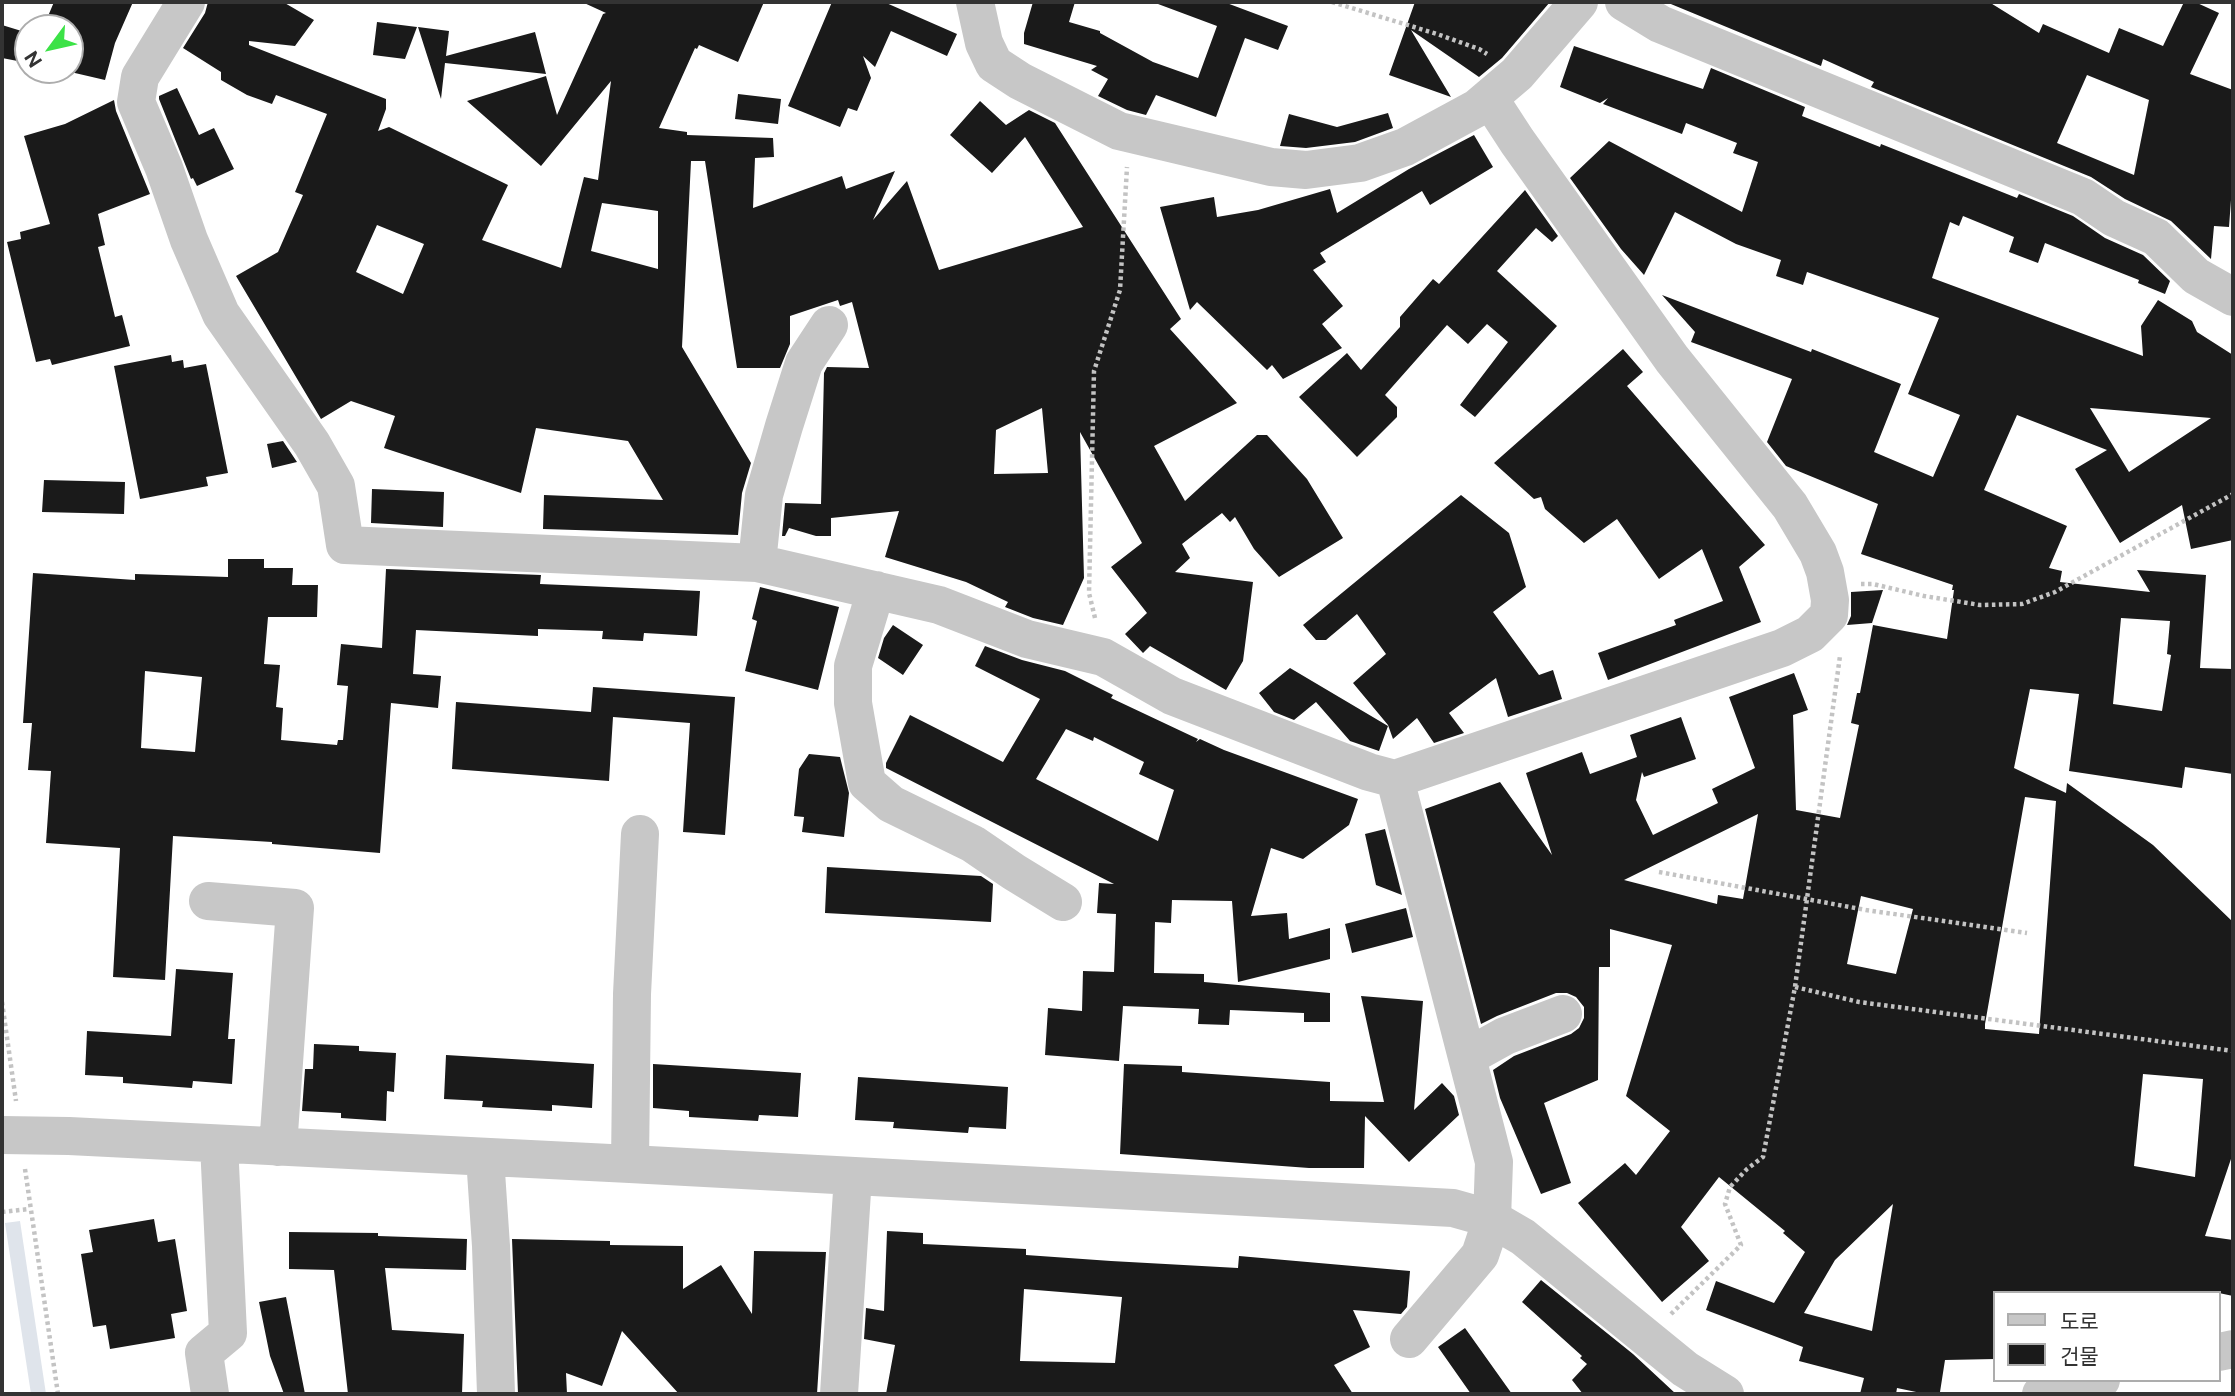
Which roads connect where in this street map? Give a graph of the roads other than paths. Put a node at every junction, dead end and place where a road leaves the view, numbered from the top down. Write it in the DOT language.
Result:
graph roads {
  1 [pos="186,2"];
  2 [pos="975,2"];
  3 [pos="1579,2"];
  4 [pos="1624,2"];
  5 [pos="1503,86"];
  6 [pos="2233,297"];
  7 [pos="829,325"];
  8 [pos="757,563"];
  9 [pos="876,590"];
  10 [pos="1395,779"];
  11 [pos="640,835"];
  12 [pos="208,901"];
  13 [pos="1063,902"];
  14 [pos="1563,1014"];
  15 [pos="1467,1057"];
  16 [pos="12,1135"];
  17 [pos="219,1144"];
  18 [pos="278,1147"];
  19 [pos="485,1157"];
  20 [pos="630,1164"];
  21 [pos="853,1176"];
  22 [pos="1492,1219"];
  23 [pos="1409,1339"];
  24 [pos="2092,1382"];
  25 [pos="210,1394"];
  26 [pos="496,1394"];
  27 [pos="839,1394"];
  28 [pos="1725,1394"];
  29 [pos="2041,1394"];
  1 -- 8 [label="street"];
  2 -- 5 [label="street"];
  3 -- 5 [label="street"];
  4 -- 6 [label="street"];
  5 -- 10 [label="street"];
  7 -- 8 [label="street"];
  8 -- 9 [label="street"];
  9 -- 10 [label="street"];
  9 -- 13 [label="street"];
  10 -- 15 [label="street"];
  11 -- 20 [label="street"];
  12 -- 18 [label="street"];
  14 -- 15 [label="street"];
  15 -- 22 [label="street"];
  16 -- 17 [label="street"];
  17 -- 18 [label="street"];
  17 -- 25 [label="street"];
  18 -- 19 [label="street"];
  19 -- 20 [label="street"];
  19 -- 26 [label="street"];
  20 -- 21 [label="street"];
  21 -- 22 [label="street"];
  21 -- 27 [label="street"];
  22 -- 23 [label="street"];
  22 -- 28 [label="street"];
  24 -- 29 [label="street"];
}
